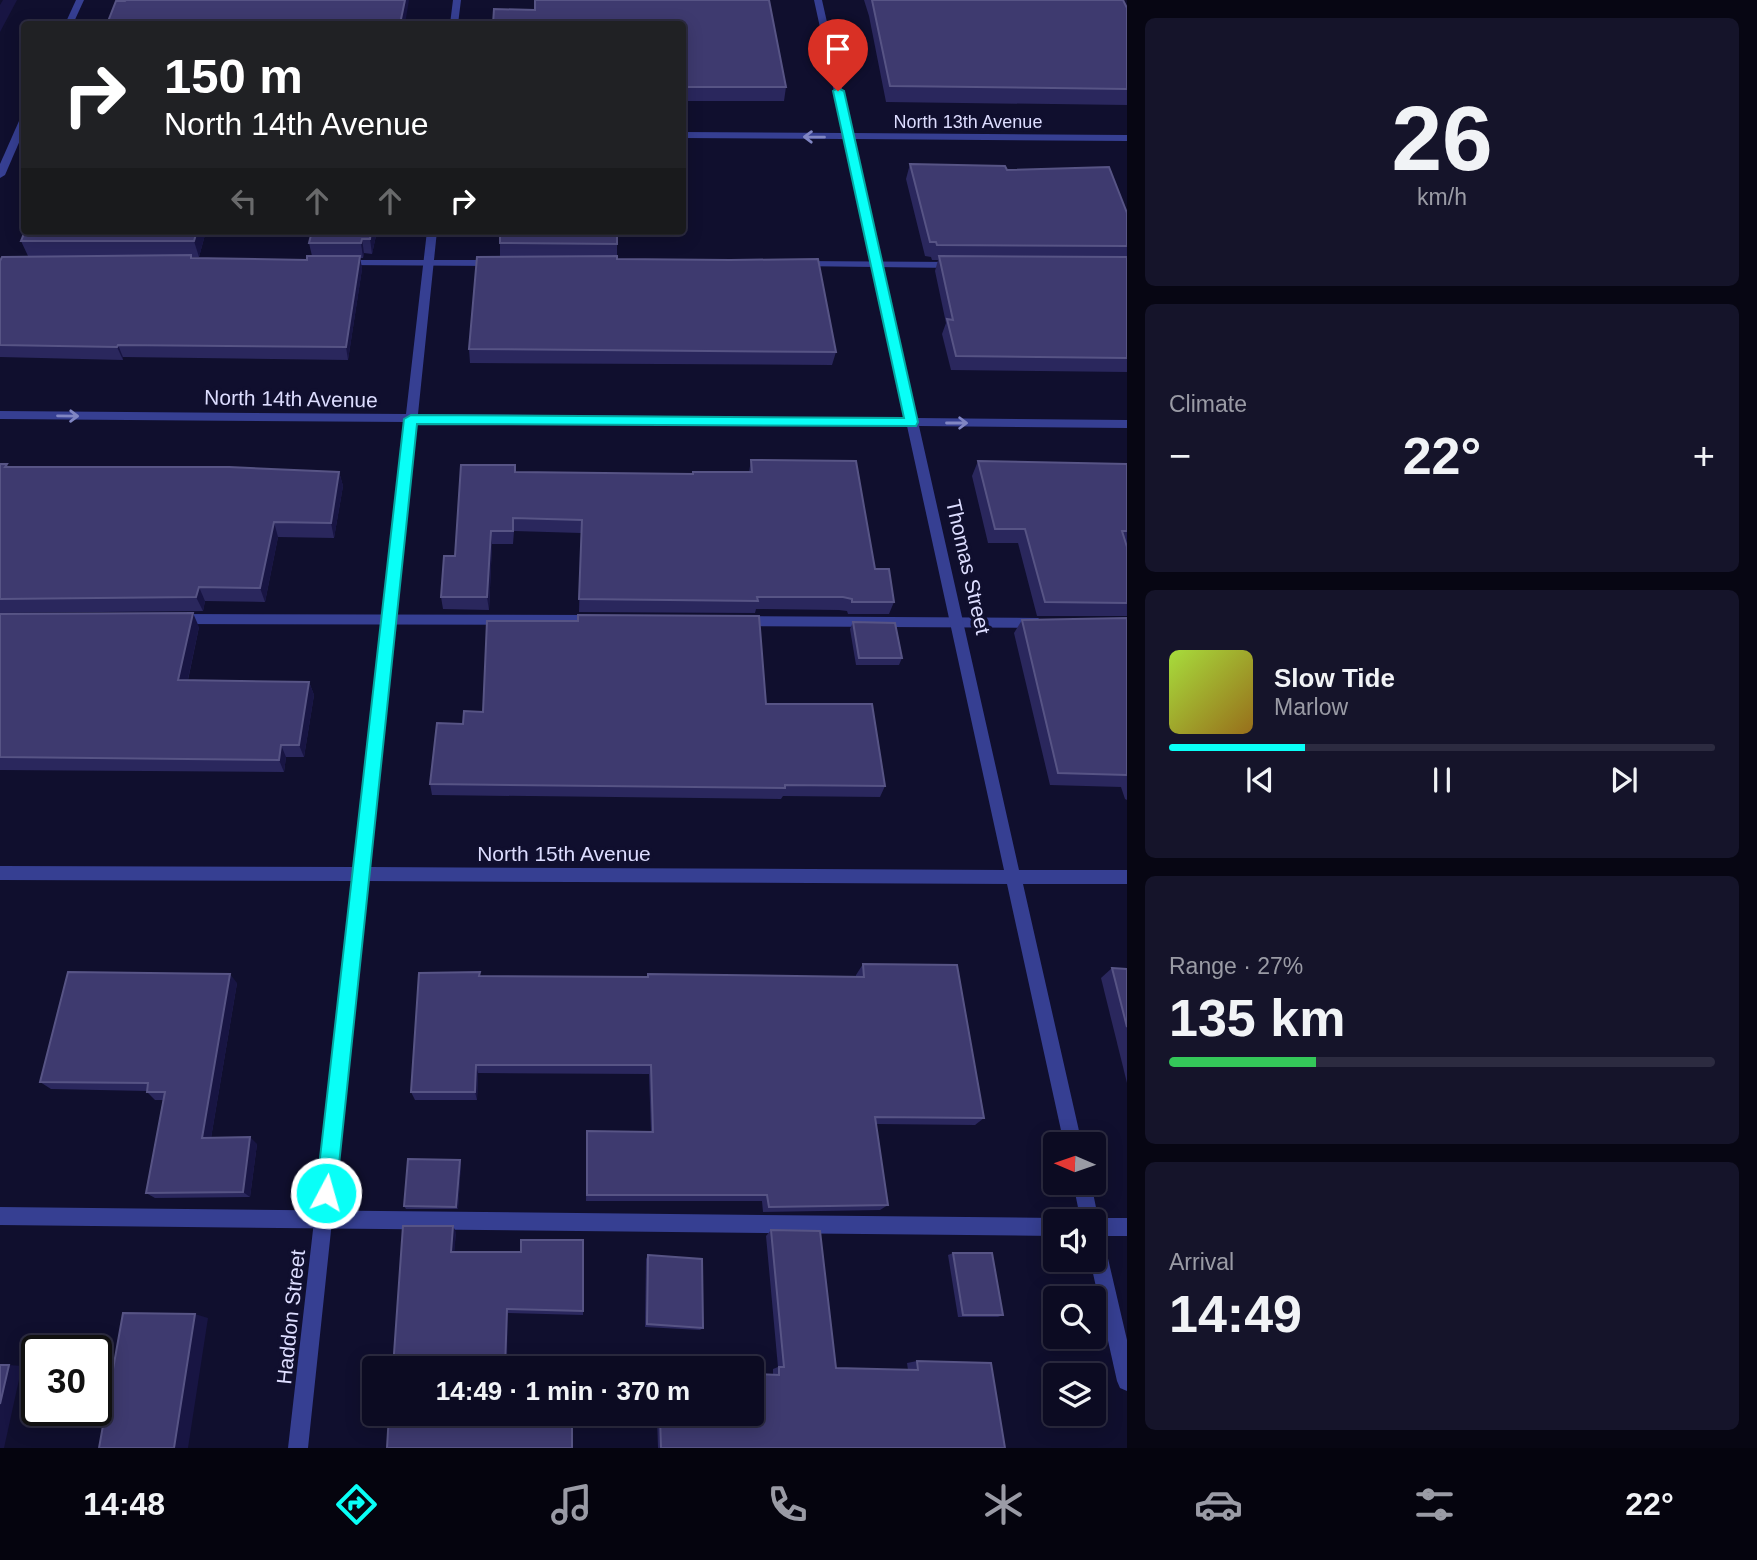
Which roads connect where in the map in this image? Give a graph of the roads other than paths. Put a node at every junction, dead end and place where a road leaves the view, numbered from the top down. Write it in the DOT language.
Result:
graph roads {
  1 [pos="80,0"];
  2 [pos="457,0"];
  3 [pos="818,0"];
  4 [pos="70,21"];
  5 [pos="454,21"];
  6 [pos="21,132"];
  7 [pos="686,135"];
  8 [pos="849,137"];
  9 [pos="1127,138"];
  10 [pos="0,175"];
  11 [pos="432,235"];
  12 [pos="331,263"];
  13 [pos="428,263"];
  14 [pos="510,263"];
  15 [pos="783,264"];
  16 [pos="878,264"];
  17 [pos="961,265"];
  18 [pos="0,415"];
  19 [pos="411,419"];
  20 [pos="911,422"];
  21 [pos="1127,424"];
  22 [pos="389,618"];
  23 [pos="167,619"];
  24 [pos="611,620"];
  25 [pos="722,621"];
  26 [pos="957,623"];
  27 [pos="1049,623"];
  28 [pos="0,873"];
  29 [pos="361,874"];
  30 [pos="1014,877"];
  31 [pos="1127,877"];
  32 [pos="1070,1132"];
  33 [pos="0,1216"];
  34 [pos="323,1220"];
  35 [pos="1043,1227"];
  36 [pos="1106,1227"];
  37 [pos="1127,1227"];
  38 [pos="1102,1272"];
  39 [pos="1127,1381"];
  40 [pos="298,1448"];
  1 -- 4 [label="street"];
  2 -- 5 [label="street"];
  3 -- 8 [label="street, Thomas Street"];
  6 -- 10 [label="street"];
  8 -- 7 [label="street, North 13th Avenue, one-way"];
  8 -- 9 [label="street, North 13th Avenue"];
  8 -- 16 [label="street, Thomas Street"];
  11 -- 13 [label="street, Haddon Street"];
  12 -- 13 [label="street"];
  13 -- 14 [label="street"];
  13 -- 19 [label="street, Haddon Street"];
  15 -- 16 [label="street"];
  16 -- 17 [label="street"];
  16 -- 20 [label="street, Thomas Street"];
  18 -- 19 [label="street, North 14th Avenue, one-way"];
  19 -- 20 [label="street, North 14th Avenue"];
  19 -- 22 [label="street, Haddon Street"];
  20 -- 21 [label="street, North 14th Avenue, one-way"];
  20 -- 26 [label="street, Thomas Street"];
  22 -- 23 [label="street"];
  22 -- 24 [label="street"];
  22 -- 29 [label="street, Haddon Street"];
  25 -- 26 [label="street"];
  26 -- 27 [label="street"];
  26 -- 30 [label="street, Thomas Street"];
  28 -- 29 [label="street, North 15th Avenue"];
  29 -- 30 [label="street, North 15th Avenue"];
  29 -- 34 [label="street, Haddon Street"];
  30 -- 31 [label="street, North 15th Avenue"];
  30 -- 32 [label="street, Thomas Street"];
  33 -- 34 [label="street"];
  34 -- 35 [label="street"];
  34 -- 40 [label="street, Haddon Street"];
  36 -- 37 [label="street"];
  38 -- 39 [label="street"];
}
